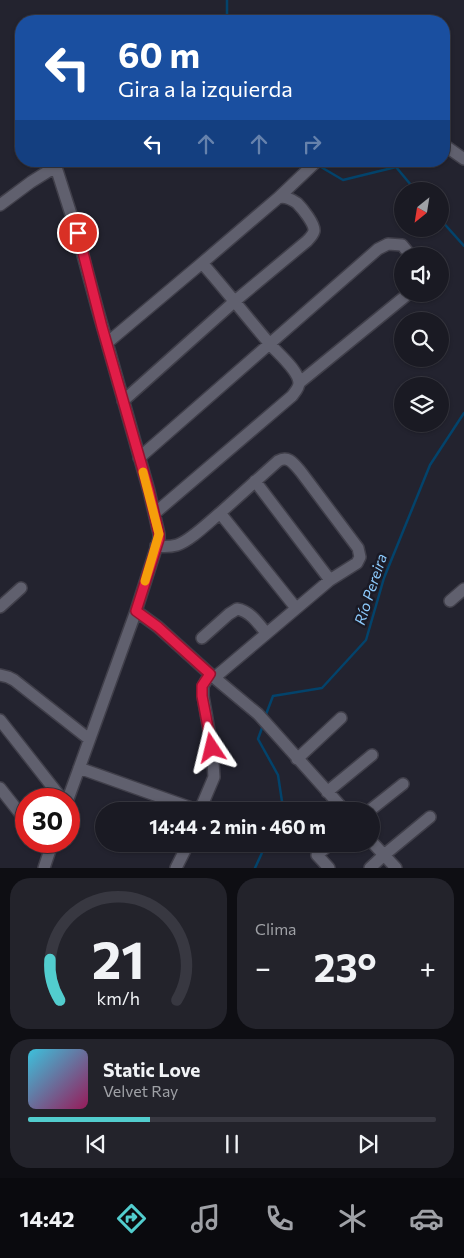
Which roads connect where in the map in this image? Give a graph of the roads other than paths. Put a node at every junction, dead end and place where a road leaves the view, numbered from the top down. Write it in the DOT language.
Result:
graph roads {
  1 [pos="450,149"];
  2 [pos="464,159"];
  3 [pos="51,167"];
  4 [pos="56,167"];
  5 [pos="311,167"];
  6 [pos="278,198"];
  7 [pos="0,205"];
  8 [pos="404,247"];
  9 [pos="202,263"];
  10 [pos="235,301"];
  11 [pos="398,302"];
  12 [pos="107,343"];
  13 [pos="269,344"];
  14 [pos="298,382"];
  15 [pos="123,401"];
  16 [pos="139,458"];
  17 [pos="255,481"];
  18 [pos="220,513"];
  19 [pos="155,514"];
  20 [pos="156,546"];
  21 [pos="330,580"];
  22 [pos="21,588"];
  23 [pos="464,589"];
  24 [pos="450,601"];
  25 [pos="0,607"];
  26 [pos="296,608"];
  27 [pos="136,611"];
  28 [pos="266,632"];
  29 [pos="202,638"];
  30 [pos="0,675"];
  31 [pos="212,676"];
  32 [pos="341,718"];
  33 [pos="0,720"];
  34 [pos="89,739"];
  35 [pos="372,755"];
  36 [pos="297,759"];
  37 [pos="78,768"];
  38 [pos="403,784"];
  39 [pos="0,788"];
  40 [pos="54,788"];
  41 [pos="72,788"];
  42 [pos="327,792"];
  43 [pos="174,802"];
  44 [pos="204,802"];
  45 [pos="336,802"];
  46 [pos="380,802"];
  47 [pos="15,807"];
  48 [pos="430,817"];
  49 [pos="380,851"];
  50 [pos="184,852"];
  51 [pos="321,852"];
  52 [pos="46,853"];
  53 [pos="384,855"];
  54 [pos="44,868"];
  55 [pos="176,868"];
  56 [pos="329,868"];
  57 [pos="370,868"];
  58 [pos="396,868"];
  1 -- 2 [label="street"];
  3 -- 7 [label="street"];
  4 -- 12 [label="street"];
  5 -- 6 [label="street"];
  6 -- 9 [label="street"];
  6 -- 10 [label="street"];
  8 -- 13 [label="street"];
  9 -- 10 [label="street"];
  9 -- 12 [label="street"];
  10 -- 13 [label="street"];
  10 -- 15 [label="street"];
  11 -- 14 [label="street"];
  12 -- 15 [label="street"];
  13 -- 14 [label="street"];
  13 -- 16 [label="street"];
  14 -- 19 [label="street"];
  15 -- 16 [label="street"];
  16 -- 19 [label="street"];
  17 -- 18 [label="street"];
  17 -- 21 [label="street"];
  17 -- 21 [label="street"];
  18 -- 20 [label="street"];
  18 -- 26 [label="street"];
  19 -- 20 [label="street"];
  20 -- 27 [label="street"];
  21 -- 26 [label="street"];
  22 -- 25 [label="street"];
  23 -- 24 [label="street"];
  26 -- 28 [label="street"];
  27 -- 31 [label="street"];
  27 -- 34 [label="street"];
  28 -- 29 [label="street"];
  28 -- 31 [label="street"];
  30 -- 34 [label="street"];
  31 -- 36 [label="street"];
  31 -- 44 [label="street"];
  32 -- 36 [label="street"];
  33 -- 40 [label="street"];
  34 -- 37 [label="street"];
  35 -- 42 [label="street"];
  36 -- 42 [label="street"];
  37 -- 41 [label="street"];
  37 -- 43 [label="street"];
  38 -- 46 [label="street"];
  39 -- 47 [label="street"];
  42 -- 45 [label="street"];
  48 -- 53 [label="street"];
  49 -- 53 [label="street"];
  50 -- 55 [label="street"];
  51 -- 56 [label="street"];
  52 -- 54 [label="street"];
  53 -- 57 [label="street"];
  53 -- 58 [label="street"];
}
